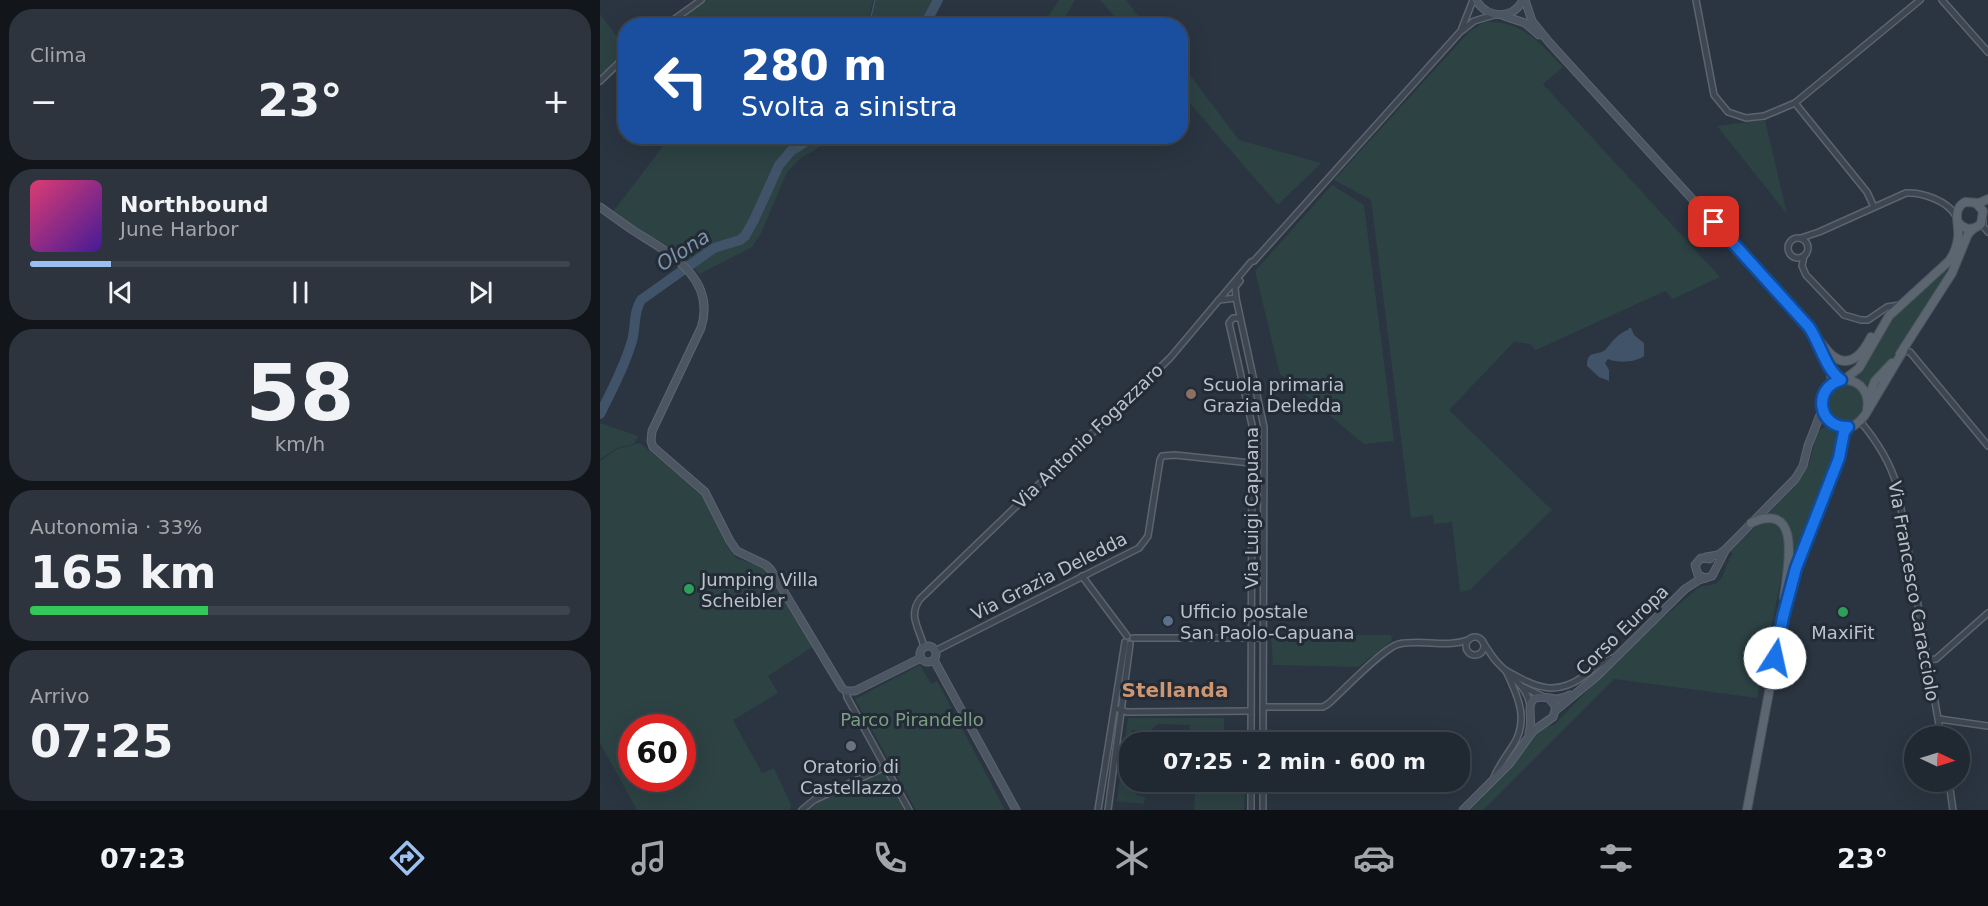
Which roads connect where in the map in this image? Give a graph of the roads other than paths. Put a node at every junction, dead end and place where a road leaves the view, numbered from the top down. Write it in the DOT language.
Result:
graph roads {
  1 [pos="701,0"];
  2 [pos="1475,0"];
  3 [pos="1524,0"];
  4 [pos="1696,0"];
  5 [pos="1920,0"];
  6 [pos="1942,0"];
  7 [pos="1494,15"];
  8 [pos="1502,15"];
  9 [pos="676,18"];
  10 [pos="1460,32"];
  11 [pos="1548,41"];
  12 [pos="1988,52"];
  13 [pos="618,64"];
  14 [pos="600,81"];
  15 [pos="1795,103"];
  16 [pos="1988,199"];
  17 [pos="1976,203"];
  18 [pos="1944,204"];
  19 [pos="1962,204"];
  20 [pos="600,207"];
  21 [pos="1874,207"];
  22 [pos="1985,216"];
  23 [pos="1957,218"];
  24 [pos="1975,228"];
  25 [pos="1987,231"];
  26 [pos="1819,232"];
  27 [pos="1801,238"];
  28 [pos="1808,248"];
  29 [pos="1804,256"];
  30 [pos="1254,261"];
  31 [pos="1236,298"];
  32 [pos="1217,301"];
  33 [pos="1901,305"];
  34 [pos="1240,318"];
  35 [pos="1885,321"];
  36 [pos="1816,338"];
  37 [pos="1903,351"];
  38 [pos="1827,363"];
  39 [pos="1842,380"];
  40 [pos="1831,384"];
  41 [pos="1868,398"];
  42 [pos="1822,410"];
  43 [pos="1868,410"];
  44 [pos="1860,421"];
  45 [pos="1834,424"];
  46 [pos="1848,427"];
  47 [pos="1813,433"];
  48 [pos="1842,443"];
  49 [pos="1988,446"];
  50 [pos="1251,463"];
  51 [pos="1751,523"];
  52 [pos="1726,549"];
  53 [pos="1706,557"];
  54 [pos="1695,568"];
  55 [pos="1716,571"];
  56 [pos="1082,576"];
  57 [pos="1705,578"];
  58 [pos="1684,591"];
  59 [pos="1988,613"];
  60 [pos="1783,617"];
  61 [pos="1252,638"];
  62 [pos="1263,638"];
  63 [pos="1129,640"];
  64 [pos="1468,640"];
  65 [pos="1482,641"];
  66 [pos="1448,644"];
  67 [pos="924,648"];
  68 [pos="935,651"];
  69 [pos="1468,653"];
  70 [pos="1477,655"];
  71 [pos="1618,656"];
  72 [pos="921,658"];
  73 [pos="934,660"];
  74 [pos="1495,660"];
  75 [pos="1927,660"];
  76 [pos="1505,670"];
  77 [pos="1520,685"];
  78 [pos="1580,690"];
  79 [pos="846,691"];
  80 [pos="1546,697"];
  81 [pos="1114,707"];
  82 [pos="1263,708"];
  83 [pos="1121,710"];
  84 [pos="1251,710"];
  85 [pos="1530,710"];
  86 [pos="1556,710"];
  87 [pos="1939,719"];
  88 [pos="1545,722"];
  89 [pos="1940,726"];
  90 [pos="1988,726"];
  91 [pos="1251,732"];
  92 [pos="1263,732"];
  93 [pos="1528,738"];
  94 [pos="885,767"];
  95 [pos="1493,781"];
  96 [pos="1251,792"];
  97 [pos="1263,792"];
  98 [pos="1950,792"];
  99 [pos="802,810"];
  100 [pos="909,810"];
  101 [pos="1016,810"];
  102 [pos="1098,810"];
  103 [pos="1108,810"];
  104 [pos="1251,810"];
  105 [pos="1263,810"];
  106 [pos="1463,810"];
  107 [pos="1747,810"];
  108 [pos="1953,810"];
  1 -- 9 [label="street"];
  2 -- 7 [label="main road"];
  2 -- 10 [label="street"];
  3 -- 8 [label="main road"];
  3 -- 11 [label="main road"];
  4 -- 15 [label="street"];
  5 -- 15 [label="street"];
  6 -- 12 [label="street"];
  7 -- 8 [label="main road"];
  7 -- 10 [label="street"];
  8 -- 11 [label="main road"];
  10 -- 30 [label="street"];
  11 -- 36 [label="main road"];
  13 -- 14 [label="street"];
  15 -- 21 [label="street"];
  16 -- 17 [label="main road"];
  17 -- 19 [label="main road"];
  17 -- 22 [label="main road"];
  18 -- 19 [label="street"];
  18 -- 21 [label="street"];
  18 -- 23 [label="street"];
  19 -- 23 [label="main road"];
  20 -- 79 [label="main road"];
  21 -- 26 [label="street"];
  22 -- 24 [label="main road"];
  22 -- 25 [label="street"];
  23 -- 24 [label="main road"];
  23 -- 33 [label="main road"];
  24 -- 25 [label="street"];
  24 -- 37 [label="main road"];
  26 -- 27 [label="street"];
  26 -- 28 [label="street"];
  27 -- 28 [label="street"];
  27 -- 29 [label="street"];
  28 -- 29 [label="street"];
  29 -- 33 [label="street"];
  30 -- 31 [label="street"];
  30 -- 32 [label="street, Via Antonio Fogazzaro"];
  31 -- 32 [label="street"];
  31 -- 34 [label="street, Via Luigi Capuana"];
  32 -- 67 [label="street, Via Antonio Fogazzaro"];
  33 -- 35 [label="main road"];
  34 -- 50 [label="street, Via Luigi Capuana"];
  34 -- 62 [label="street, Via Luigi Capuana"];
  35 -- 36 [label="main road"];
  35 -- 39 [label="main road"];
  36 -- 38 [label="main road"];
  37 -- 41 [label="main road"];
  37 -- 43 [label="main road"];
  37 -- 49 [label="street"];
  38 -- 39 [label="main road"];
  38 -- 40 [label="main road"];
  39 -- 40 [label="main road"];
  39 -- 41 [label="main road"];
  40 -- 42 [label="main road"];
  41 -- 43 [label="main road"];
  42 -- 45 [label="main road"];
  42 -- 47 [label="main road"];
  43 -- 44 [label="main road"];
  44 -- 46 [label="main road"];
  44 -- 75 [label="street, Via Francesco Caracciolo"];
  45 -- 46 [label="main road"];
  45 -- 47 [label="main road"];
  45 -- 48 [label="main road"];
  46 -- 48 [label="main road"];
  47 -- 51 [label="main road"];
  48 -- 60 [label="main road"];
  50 -- 56 [label="street, Via Grazia Deledda"];
  50 -- 61 [label="street, Via Luigi Capuana"];
  51 -- 52 [label="main road"];
  51 -- 60 [label="main road"];
  52 -- 53 [label="main road"];
  52 -- 55 [label="main road"];
  53 -- 54 [label="main road"];
  53 -- 55 [label="main road"];
  54 -- 57 [label="main road"];
  54 -- 58 [label="main road, Corso Europa"];
  55 -- 57 [label="main road"];
  56 -- 63 [label="street"];
  56 -- 68 [label="street, Via Grazia Deledda"];
  57 -- 58 [label="main road, Corso Europa"];
  58 -- 71 [label="main road, Corso Europa"];
  59 -- 75 [label="street"];
  60 -- 107 [label="main road"];
  61 -- 62 [label="street"];
  61 -- 63 [label="street"];
  61 -- 84 [label="street, Via Luigi Capuana"];
  62 -- 82 [label="street, Via Luigi Capuana"];
  63 -- 81 [label="street"];
  63 -- 83 [label="street"];
  64 -- 65 [label="street"];
  64 -- 66 [label="street"];
  64 -- 69 [label="street"];
  65 -- 70 [label="street"];
  65 -- 74 [label="street"];
  66 -- 69 [label="street"];
  66 -- 82 [label="street"];
  67 -- 68 [label="main road"];
  67 -- 72 [label="main road"];
  68 -- 73 [label="main road"];
  69 -- 70 [label="street"];
  70 -- 74 [label="street"];
  71 -- 76 [label="street"];
  71 -- 78 [label="main road, Corso Europa"];
  72 -- 73 [label="main road"];
  72 -- 79 [label="main road"];
  73 -- 101 [label="main road"];
  74 -- 76 [label="street"];
  75 -- 87 [label="street, Via Francesco Caracciolo"];
  76 -- 77 [label="street"];
  76 -- 95 [label="street"];
  77 -- 80 [label="street"];
  77 -- 85 [label="street"];
  78 -- 80 [label="main road, Corso Europa"];
  78 -- 86 [label="main road, Corso Europa"];
  79 -- 94 [label="street"];
  80 -- 85 [label="main road"];
  80 -- 86 [label="main road"];
  81 -- 83 [label="street"];
  81 -- 102 [label="street"];
  82 -- 84 [label="street"];
  82 -- 92 [label="street, Via Luigi Capuana"];
  83 -- 84 [label="street"];
  83 -- 103 [label="street"];
  84 -- 91 [label="street, Via Luigi Capuana"];
  85 -- 88 [label="main road"];
  85 -- 93 [label="main road"];
  86 -- 88 [label="main road"];
  87 -- 89 [label="street"];
  87 -- 90 [label="street, Via Francesco Caracciolo"];
  88 -- 93 [label="main road"];
  93 -- 95 [label="main road"];
  94 -- 99 [label="street"];
  94 -- 100 [label="street"];
  95 -- 106 [label="main road"];
  96 -- 104 [label="street"];
  97 -- 105 [label="street"];
  98 -- 108 [label="street"];
}
